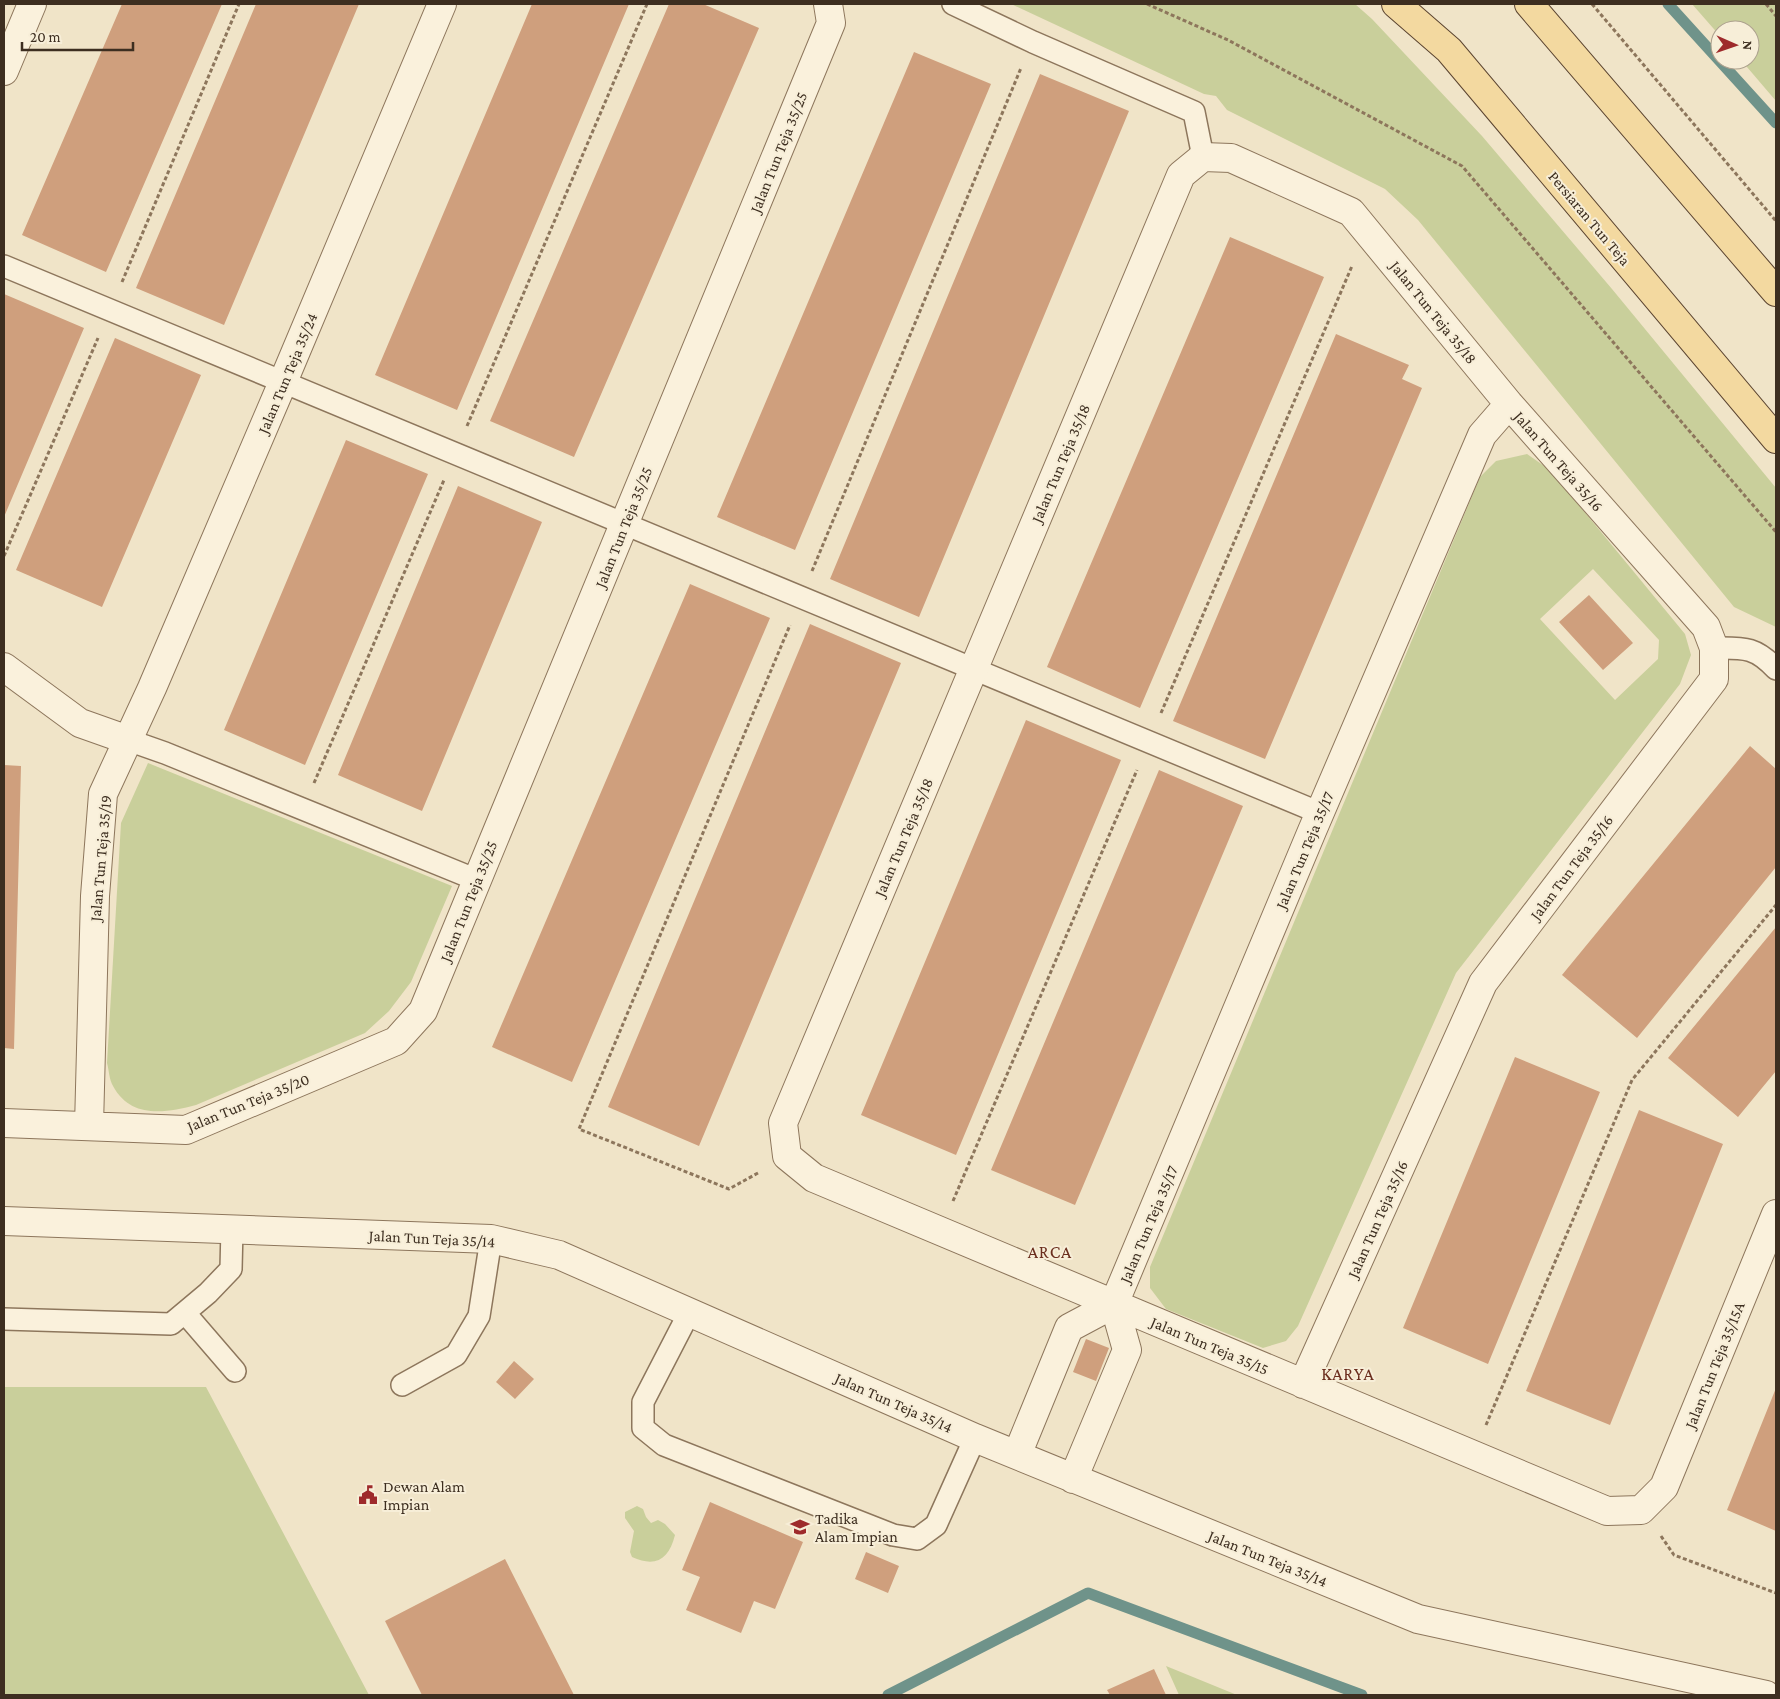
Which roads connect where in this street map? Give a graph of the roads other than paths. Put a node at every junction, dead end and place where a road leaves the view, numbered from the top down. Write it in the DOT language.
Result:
graph roads {
  1 [pos="32,4"];
  2 [pos="442,4"];
  3 [pos="828,4"];
  4 [pos="953,4"];
  5 [pos="1396,4"];
  6 [pos="1529,4"];
  7 [pos="4,71"];
  8 [pos="1204,157"];
  9 [pos="4,266"];
  10 [pos="1776,292"];
  11 [pos="283,382"];
  12 [pos="1509,404"];
  13 [pos="1776,439"];
  14 [pos="624,524"];
  15 [pos="1714,648"];
  16 [pos="4,668"];
  17 [pos="974,670"];
  18 [pos="1776,670"];
  19 [pos="128,740"];
  20 [pos="1320,813"];
  21 [pos="477,880"];
  22 [pos="396,1041"];
  23 [pos="4,1123"];
  24 [pos="89,1126"];
  25 [pos="787,1156"];
  26 [pos="1776,1214"];
  27 [pos="4,1221"];
  28 [pos="232,1228"];
  29 [pos="491,1239"];
  30 [pos="1114,1304"];
  31 [pos="690,1312"];
  32 [pos="185,1313"];
  33 [pos="4,1319"];
  34 [pos="235,1371"];
  35 [pos="1303,1384"];
  36 [pos="402,1385"];
  37 [pos="975,1438"];
  38 [pos="1017,1455"];
  39 [pos="1073,1479"];
  40 [pos="1641,1510"];
  41 [pos="1766,1695"];
  1 -- 7 [label="street"];
  2 -- 11 [label="street, Jalan Tun Teja 35/24"];
  3 -- 14 [label="street, Jalan Tun Teja 35/25"];
  4 -- 8 [label="lane"];
  5 -- 13 [label="main road, Persiaran Tun Teja"];
  6 -- 10 [label="main road"];
  8 -- 12 [label="street, Jalan Tun Teja 35/18"];
  8 -- 17 [label="street, Jalan Tun Teja 35/18"];
  9 -- 11 [label="lane"];
  11 -- 14 [label="lane"];
  11 -- 19 [label="street, Jalan Tun Teja 35/24"];
  12 -- 15 [label="street, Jalan Tun Teja 35/16"];
  12 -- 20 [label="street, Jalan Tun Teja 35/17"];
  14 -- 17 [label="lane"];
  14 -- 21 [label="street, Jalan Tun Teja 35/25"];
  15 -- 18 [label="lane"];
  15 -- 35 [label="street, Jalan Tun Teja 35/16"];
  16 -- 19 [label="street"];
  17 -- 20 [label="lane"];
  17 -- 25 [label="street, Jalan Tun Teja 35/18"];
  19 -- 21 [label="lane"];
  19 -- 24 [label="street, Jalan Tun Teja 35/19"];
  20 -- 30 [label="street, Jalan Tun Teja 35/17"];
  21 -- 22 [label="street, Jalan Tun Teja 35/25"];
  22 -- 24 [label="street, Jalan Tun Teja 35/20"];
  23 -- 24 [label="street, Jalan Tun Teja 35/20"];
  25 -- 30 [label="street, Jalan Tun Teja 35/15"];
  26 -- 40 [label="street, Jalan Tun Teja 35/15A"];
  27 -- 28 [label="street, Jalan Tun Teja 35/14"];
  28 -- 29 [label="street, Jalan Tun Teja 35/14"];
  28 -- 32 [label="lane"];
  29 -- 31 [label="street, Jalan Tun Teja 35/14"];
  29 -- 36 [label="lane"];
  30 -- 35 [label="street, Jalan Tun Teja 35/15"];
  30 -- 38 [label="street"];
  30 -- 39 [label="street"];
  31 -- 37 [label="street, Jalan Tun Teja 35/14"];
  31 -- 37 [label="lane"];
  32 -- 33 [label="lane"];
  32 -- 34 [label="lane"];
  35 -- 40 [label="street, Jalan Tun Teja 35/15"];
  37 -- 38 [label="street, Jalan Tun Teja 35/14"];
  38 -- 39 [label="street, Jalan Tun Teja 35/14"];
  39 -- 41 [label="street, Jalan Tun Teja 35/14"];
}
